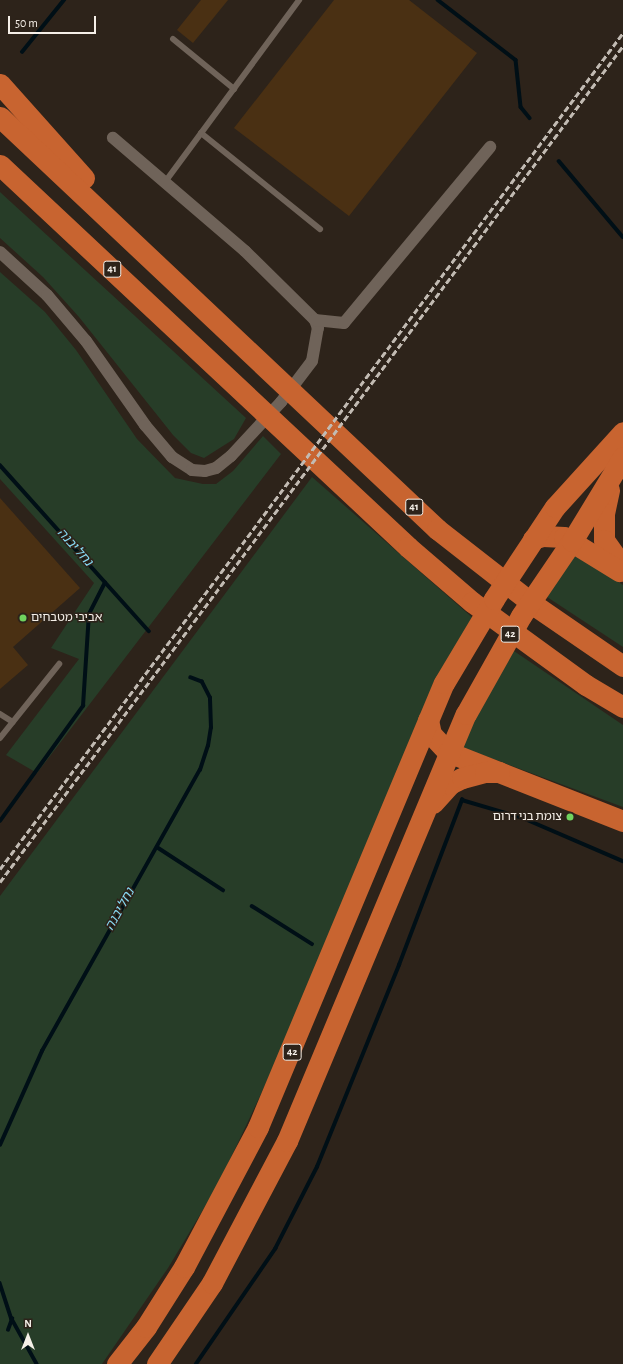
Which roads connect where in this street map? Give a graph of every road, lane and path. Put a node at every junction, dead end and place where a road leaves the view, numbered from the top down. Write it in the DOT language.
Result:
graph roads {
  1 [pos="299,0"];
  2 [pos="173,39"];
  3 [pos="0,84"];
  4 [pos="234,89"];
  5 [pos="0,117"];
  6 [pos="201,133"];
  7 [pos="113,138"];
  8 [pos="490,147"];
  9 [pos="0,165"];
  10 [pos="165,182"];
  11 [pos="320,229"];
  12 [pos="0,252"];
  13 [pos="195,300"];
  14 [pos="315,320"];
  15 [pos="623,432"];
  16 [pos="618,464"];
  17 [pos="533,539"];
  18 [pos="572,541"];
  19 [pos="623,567"];
  20 [pos="623,574"];
  21 [pos="59,664"];
  22 [pos="623,666"];
  23 [pos="623,707"];
  24 [pos="0,714"];
  25 [pos="428,720"];
  26 [pos="13,722"];
  27 [pos="0,738"];
  28 [pos="448,752"];
  29 [pos="506,773"];
  30 [pos="623,821"];
  31 [pos="420,824"];
  32 [pos="117,1364"];
  33 [pos="157,1364"];
  1 -- 4 [label="lane"];
  2 -- 4 [label="lane"];
  3 -- 13 [label="highway"];
  4 -- 6 [label="lane"];
  5 -- 13 [label="highway, 41"];
  6 -- 10 [label="lane"];
  6 -- 11 [label="lane"];
  7 -- 10 [label="street"];
  8 -- 14 [label="street"];
  9 -- 23 [label="highway, 41"];
  10 -- 14 [label="street"];
  12 -- 14 [label="street"];
  13 -- 22 [label="highway, 41"];
  15 -- 17 [label="highway, 42"];
  16 -- 18 [label="highway, 42"];
  16 -- 19 [label="highway"];
  17 -- 18 [label="highway"];
  17 -- 25 [label="highway, 42"];
  18 -- 20 [label="highway"];
  18 -- 28 [label="highway, 42"];
  21 -- 26 [label="lane"];
  24 -- 26 [label="lane"];
  25 -- 28 [label="highway"];
  25 -- 32 [label="highway, 42"];
  26 -- 27 [label="lane"];
  28 -- 29 [label="highway"];
  28 -- 31 [label="highway, 42"];
  29 -- 30 [label="highway"];
  29 -- 31 [label="highway"];
  31 -- 33 [label="highway, 42"];
}
